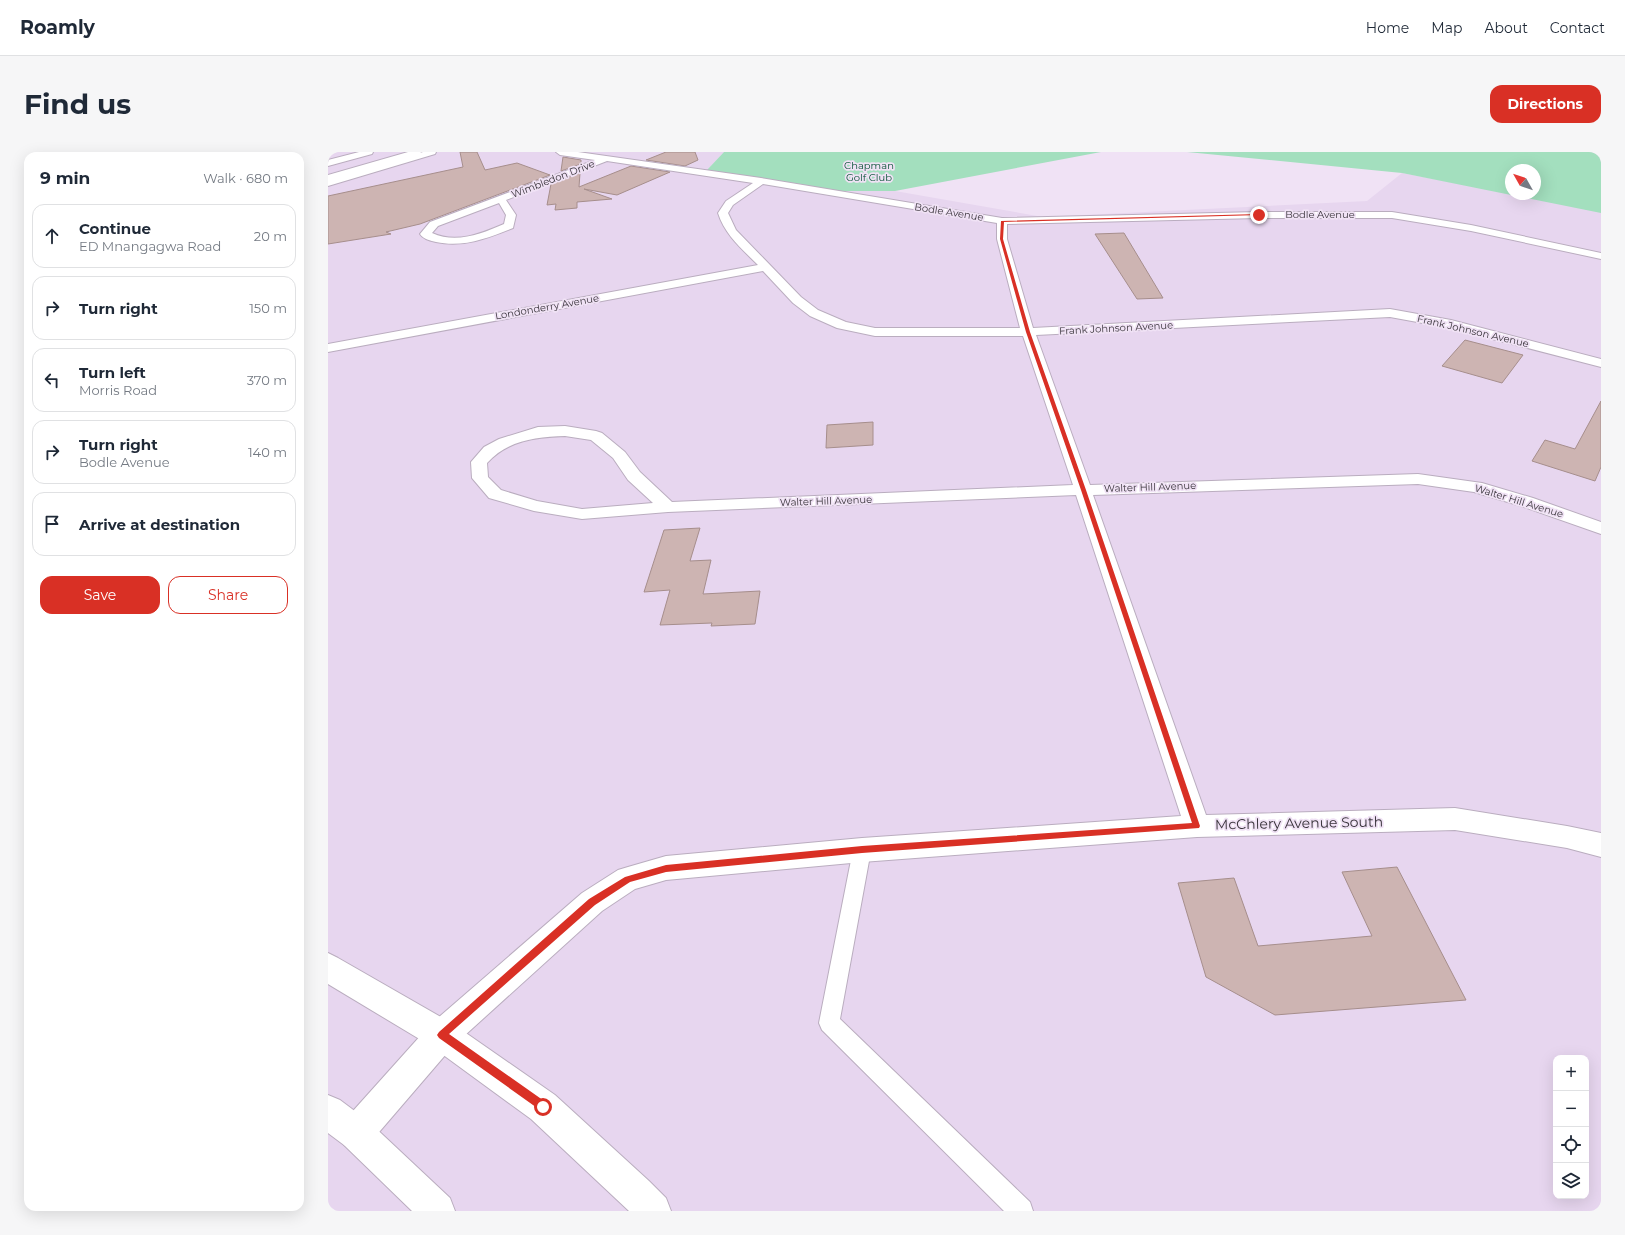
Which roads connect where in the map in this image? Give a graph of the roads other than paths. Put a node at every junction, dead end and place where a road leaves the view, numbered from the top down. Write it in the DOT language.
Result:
graph roads {
  1 [pos="369,152"];
  2 [pos="392,152"];
  3 [pos="417,152"];
  4 [pos="432,152"];
  5 [pos="560,152"];
  6 [pos="629,152"];
  7 [pos="606,159"];
  8 [pos="328,163"];
  9 [pos="328,170"];
  10 [pos="328,178"];
  11 [pos="761,181"];
  12 [pos="328,183"];
  13 [pos="501,198"];
  14 [pos="1002,221"];
  15 [pos="1601,256"];
  16 [pos="767,267"];
  17 [pos="1028,332"];
  18 [pos="328,348"];
  19 [pos="1601,363"];
  20 [pos="1083,490"];
  21 [pos="668,507"];
  22 [pos="1601,528"];
  23 [pos="1197,826"];
  24 [pos="1601,846"];
  25 [pos="862,850"];
  26 [pos="328,968"];
  27 [pos="442,1035"];
  28 [pos="328,1112"];
  29 [pos="356,1133"];
  30 [pos="437,1211"];
  31 [pos="653,1211"];
  32 [pos="1021,1211"];
  1 -- 8 [label="main road"];
  2 -- 9 [label="main road"];
  3 -- 10 [label="main road"];
  4 -- 12 [label="main road"];
  5 -- 7 [label="main road, Bodle Avenue"];
  6 -- 7 [label="main road, Wimbledon Drive"];
  7 -- 11 [label="main road, Bodle Avenue"];
  7 -- 13 [label="main road, Wimbledon Drive"];
  11 -- 14 [label="main road, Bodle Avenue"];
  11 -- 16 [label="main road, Frank Johnson Avenue"];
  13 -- 13 [label="main road, Wimbledon Drive"];
  14 -- 15 [label="main road, Bodle Avenue"];
  14 -- 17 [label="main road"];
  16 -- 17 [label="main road, Frank Johnson Avenue"];
  16 -- 18 [label="main road, Londonderry Avenue"];
  17 -- 19 [label="main road, Frank Johnson Avenue"];
  17 -- 20 [label="main road"];
  20 -- 21 [label="main road, Walter Hill Avenue"];
  20 -- 22 [label="main road, Walter Hill Avenue"];
  20 -- 23 [label="main road"];
  21 -- 21 [label="main road, Walter Hill Avenue"];
  23 -- 24 [label="main road, McChlery Avenue South"];
  23 -- 25 [label="main road, McChlery Avenue South"];
  25 -- 27 [label="main road, McChlery Avenue South"];
  25 -- 32 [label="lane"];
  26 -- 27 [label="main road"];
  27 -- 29 [label="main road, McChlery Avenue South"];
  27 -- 31 [label="main road"];
  28 -- 29 [label="main road"];
  29 -- 30 [label="main road"];
}
